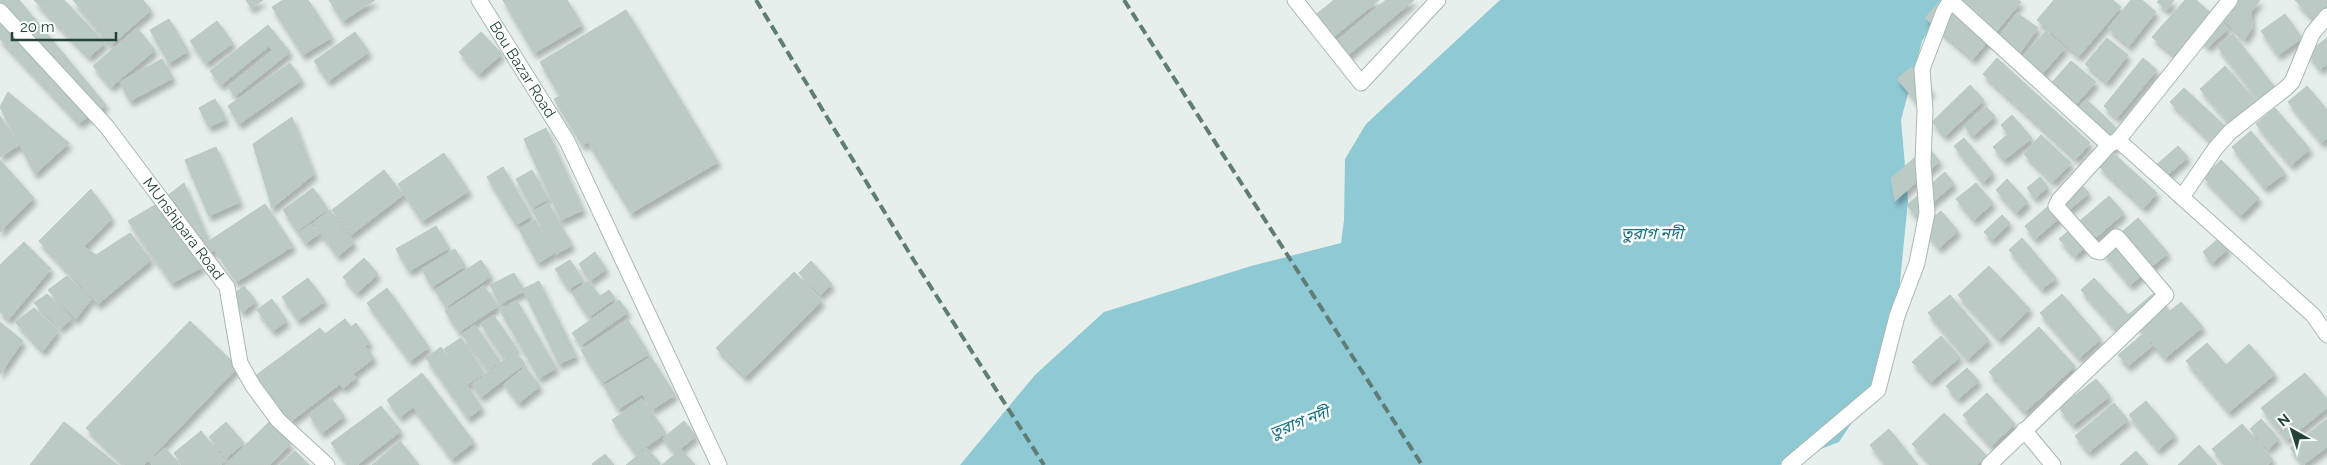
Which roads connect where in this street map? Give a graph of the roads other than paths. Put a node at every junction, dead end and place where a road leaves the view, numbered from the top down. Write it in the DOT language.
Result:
graph roads {
  1 [pos="479,0"];
  2 [pos="1438,0"];
  3 [pos="1951,0"];
  4 [pos="2230,0"];
  5 [pos="1297,1"];
  6 [pos="0,11"];
  7 [pos="2327,16"];
  8 [pos="2113,142"];
  9 [pos="2182,197"];
  10 [pos="2327,335"];
  11 [pos="2024,430"];
  12 [pos="327,465"];
  13 [pos="719,465"];
  14 [pos="1789,465"];
  15 [pos="1989,465"];
  16 [pos="2053,465"];
  1 -- 13 [label="street, Bou Bazar Road"];
  2 -- 5 [label="street"];
  3 -- 8 [label="street"];
  3 -- 14 [label="street"];
  4 -- 8 [label="street"];
  6 -- 12 [label="street, MUnshipara Road"];
  7 -- 9 [label="street"];
  8 -- 9 [label="street"];
  8 -- 11 [label="street"];
  9 -- 10 [label="street"];
  11 -- 15 [label="street"];
  11 -- 16 [label="street"];
}
